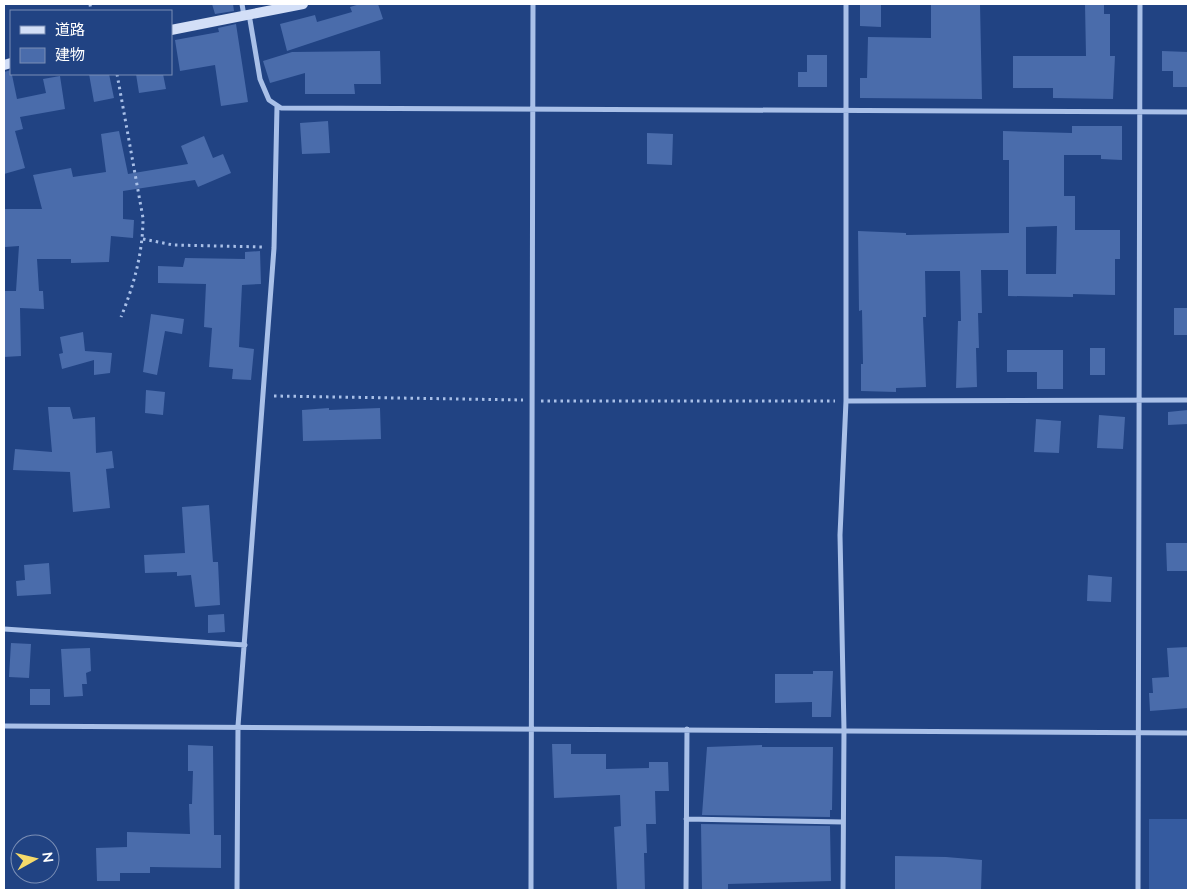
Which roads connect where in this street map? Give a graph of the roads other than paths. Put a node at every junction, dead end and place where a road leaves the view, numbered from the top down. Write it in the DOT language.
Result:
graph roads {
  1 [pos="242,4"];
  2 [pos="303,4"];
  3 [pos="533,4"];
  4 [pos="846,4"];
  5 [pos="1140,4"];
  6 [pos="247,15"];
  7 [pos="172,30"];
  8 [pos="277,106"];
  9 [pos="534,110"];
  10 [pos="844,112"];
  11 [pos="1139,112"];
  12 [pos="1188,112"];
  13 [pos="1139,400"];
  14 [pos="1188,400"];
  15 [pos="846,401"];
  16 [pos="4,629"];
  17 [pos="244,645"];
  18 [pos="4,726"];
  19 [pos="238,726"];
  20 [pos="532,729"];
  21 [pos="687,729"];
  22 [pos="844,730"];
  23 [pos="1139,733"];
  24 [pos="1188,733"];
  25 [pos="686,819"];
  26 [pos="843,822"];
  27 [pos="238,890"];
  28 [pos="531,890"];
  29 [pos="686,890"];
  30 [pos="843,890"];
  31 [pos="1138,890"];
  1 -- 6 [label="street"];
  2 -- 6 [label="main road"];
  3 -- 9 [label="street"];
  4 -- 10 [label="street"];
  5 -- 11 [label="street"];
  6 -- 7 [label="main road"];
  6 -- 8 [label="street"];
  8 -- 9 [label="street"];
  8 -- 17 [label="street"];
  9 -- 10 [label="street"];
  9 -- 20 [label="street"];
  10 -- 11 [label="street"];
  10 -- 15 [label="street"];
  11 -- 12 [label="street"];
  11 -- 13 [label="street"];
  13 -- 14 [label="street"];
  13 -- 15 [label="street"];
  13 -- 23 [label="street"];
  15 -- 22 [label="street"];
  16 -- 17 [label="street"];
  17 -- 19 [label="street"];
  18 -- 19 [label="street"];
  19 -- 20 [label="street"];
  19 -- 27 [label="street"];
  20 -- 21 [label="street"];
  20 -- 28 [label="street"];
  21 -- 22 [label="street"];
  21 -- 25 [label="street"];
  22 -- 23 [label="street"];
  22 -- 26 [label="street"];
  23 -- 24 [label="street"];
  23 -- 31 [label="street"];
  25 -- 26 [label="street"];
  25 -- 29 [label="street"];
  26 -- 30 [label="street"];
}
